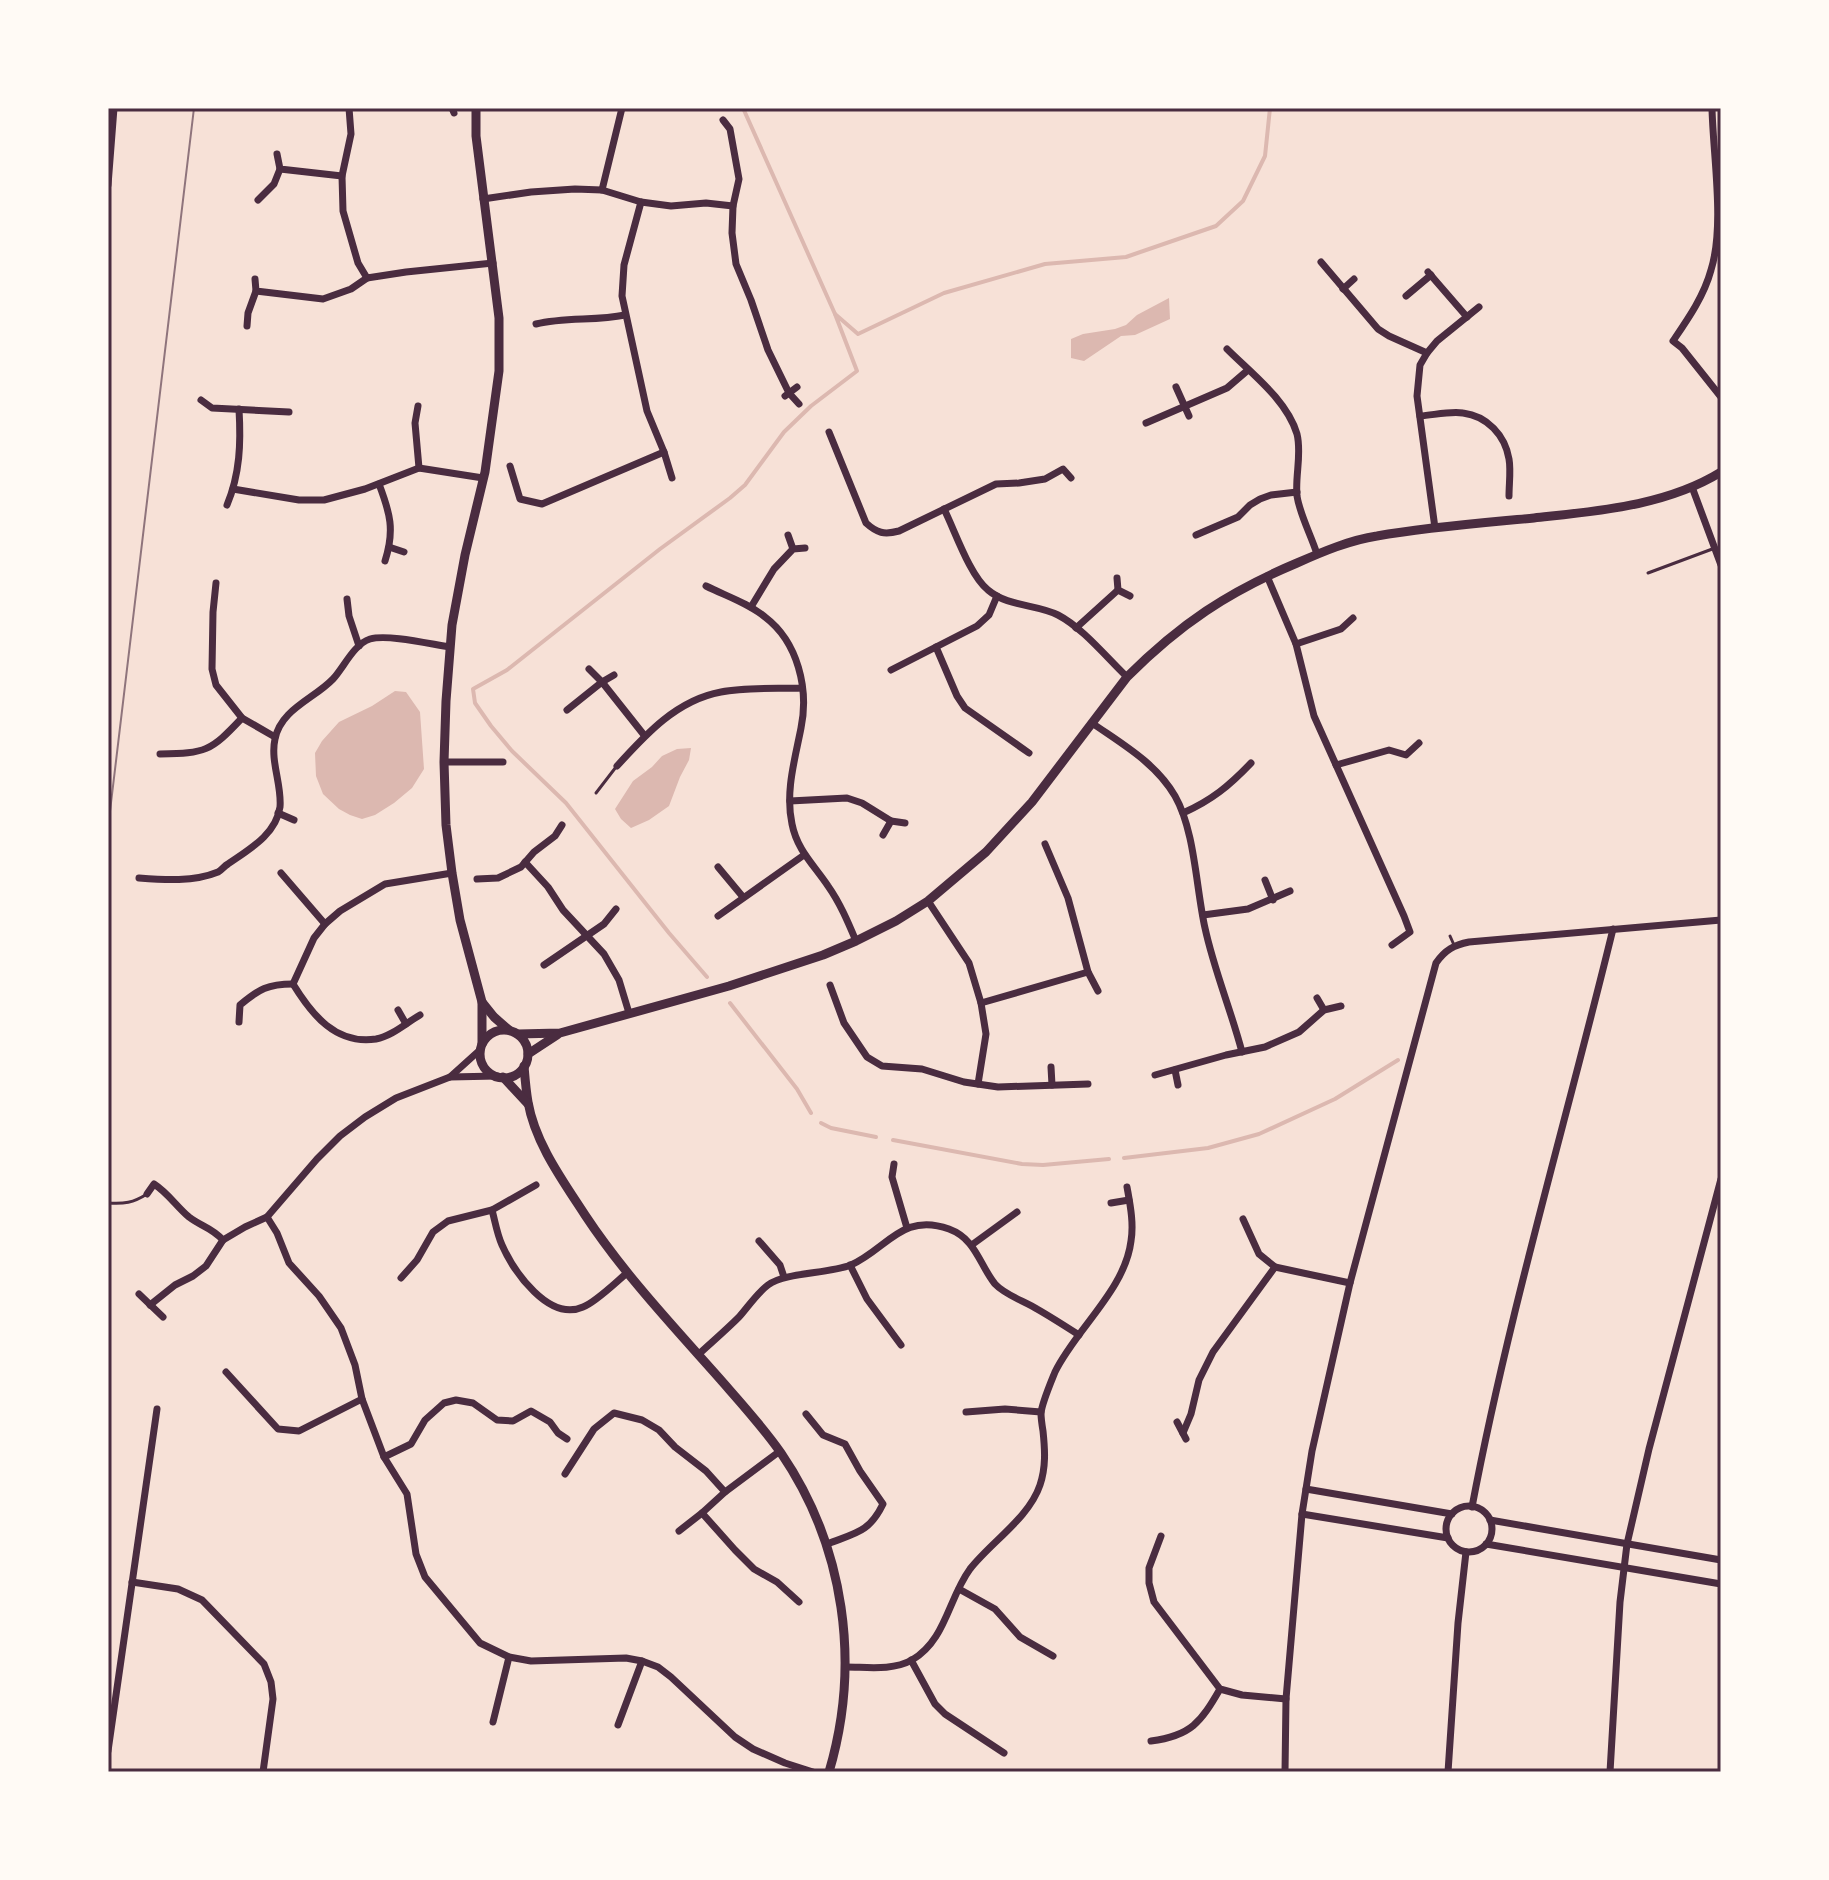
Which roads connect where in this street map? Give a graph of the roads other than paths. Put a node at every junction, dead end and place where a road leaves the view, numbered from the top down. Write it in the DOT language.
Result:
graph roads {
  1 [pos="114,108"];
  2 [pos="349,108"];
  3 [pos="476,108"];
  4 [pos="622,108"];
  5 [pos="1712,108"];
  6 [pos="723,120"];
  7 [pos="110,125"];
  8 [pos="277,154"];
  9 [pos="280,169"];
  10 [pos="342,176"];
  11 [pos="108,185"];
  12 [pos="602,190"];
  13 [pos="483,199"];
  14 [pos="258,200"];
  15 [pos="641,202"];
  16 [pos="733,206"];
  17 [pos="1321,262"];
  18 [pos="493,263"];
  19 [pos="367,278"];
  20 [pos="255,279"];
  21 [pos="1354,279"];
  22 [pos="1343,289"];
  23 [pos="256,291"];
  24 [pos="1406,296"];
  25 [pos="1479,307"];
  26 [pos="625,315"];
  27 [pos="1467,317"];
  28 [pos="536,324"];
  29 [pos="247,326"];
  30 [pos="1227,349"];
  31 [pos="1427,353"];
  32 [pos="1248,370"];
  33 [pos="797,387"];
  34 [pos="1176,387"];
  35 [pos="787,394"];
  36 [pos="1721,397"];
  37 [pos="201,400"];
  38 [pos="799,404"];
  39 [pos="418,406"];
  40 [pos="1184,407"];
  41 [pos="239,409"];
  42 [pos="289,412"];
  43 [pos="1189,416"];
  44 [pos="1420,416"];
  45 [pos="1146,423"];
  46 [pos="829,432"];
  47 [pos="664,452"];
  48 [pos="510,466"];
  49 [pos="419,468"];
  50 [pos="1721,472"];
  51 [pos="483,478"];
  52 [pos="672,478"];
  53 [pos="1071,478"];
  54 [pos="379,484"];
  55 [pos="1692,487"];
  56 [pos="233,489"];
  57 [pos="1498,491"];
  58 [pos="1297,492"];
  59 [pos="227,505"];
  60 [pos="944,509"];
  61 [pos="1435,528"];
  62 [pos="788,535"];
  63 [pos="1196,535"];
  64 [pos="389,547"];
  65 [pos="805,548"];
  66 [pos="1715,548"];
  67 [pos="793,549"];
  68 [pos="404,552"];
  69 [pos="1317,554"];
  70 [pos="385,561"];
  71 [pos="1721,565"];
  72 [pos="1648,573"];
  73 [pos="1267,576"];
  74 [pos="1117,578"];
  75 [pos="216,583"];
  76 [pos="706,586"];
  77 [pos="1118,590"];
  78 [pos="997,596"];
  79 [pos="1130,596"];
  80 [pos="347,599"];
  81 [pos="751,607"];
  82 [pos="1353,618"];
  83 [pos="1076,628"];
  84 [pos="1296,644"];
  85 [pos="359,646"];
  86 [pos="450,647"];
  87 [pos="936,647"];
  88 [pos="589,669"];
  89 [pos="891,670"];
  90 [pos="614,675"];
  91 [pos="1127,677"];
  92 [pos="602,682"];
  93 [pos="802,688"];
  94 [pos="567,710"];
  95 [pos="242,718"];
  96 [pos="1092,723"];
  97 [pos="644,735"];
  98 [pos="275,737"];
  99 [pos="1419,743"];
  100 [pos="1017,744"];
  101 [pos="1029,753"];
  102 [pos="160,754"];
  103 [pos="1010,754"];
  104 [pos="444,762"];
  105 [pos="503,762"];
  106 [pos="1251,763"];
  107 [pos="1336,765"];
  108 [pos="617,766"];
  109 [pos="596,793"];
  110 [pos="790,801"];
  111 [pos="278,813"];
  112 [pos="1183,813"];
  113 [pos="294,820"];
  114 [pos="891,821"];
  115 [pos="905,823"];
  116 [pos="562,825"];
  117 [pos="883,835"];
  118 [pos="1045,844"];
  119 [pos="804,855"];
  120 [pos="525,862"];
  121 [pos="718,867"];
  122 [pos="281,873"];
  123 [pos="452,873"];
  124 [pos="139,878"];
  125 [pos="477,879"];
  126 [pos="1265,880"];
  127 [pos="1290,891"];
  128 [pos="743,897"];
  129 [pos="1273,900"];
  130 [pos="928,901"];
  131 [pos="616,909"];
  132 [pos="1203,915"];
  133 [pos="718,916"];
  134 [pos="1721,920"];
  135 [pos="325,924"];
  136 [pos="1613,929"];
  137 [pos="1421,930"];
  138 [pos="1410,932"];
  139 [pos="587,936"];
  140 [pos="1450,936"];
  141 [pos="856,941"];
  142 [pos="1392,945"];
  143 [pos="1454,945"];
  144 [pos="544,965"];
  145 [pos="1088,972"];
  146 [pos="293,984"];
  147 [pos="830,985"];
  148 [pos="1098,991"];
  149 [pos="1317,998"];
  150 [pos="482,1002"];
  151 [pos="981,1003"];
  152 [pos="1341,1006"];
  153 [pos="398,1010"];
  154 [pos="1324,1010"];
  155 [pos="629,1013"];
  156 [pos="420,1015"];
  157 [pos="239,1022"];
  158 [pos="406,1024"];
  159 [pos="513,1032"];
  160 [pos="560,1033"];
  161 [pos="482,1046"];
  162 [pos="1242,1052"];
  163 [pos="528,1054"];
  164 [pos="524,1066"];
  165 [pos="1051,1067"];
  166 [pos="1175,1070"];
  167 [pos="1155,1075"];
  168 [pos="450,1077"];
  169 [pos="500,1077"];
  170 [pos="978,1084"];
  171 [pos="1088,1084"];
  172 [pos="1052,1085"];
  173 [pos="1178,1085"];
  174 [pos="528,1104"];
  175 [pos="894,1164"];
  176 [pos="1721,1179"];
  177 [pos="536,1185"];
  178 [pos="1127,1187"];
  179 [pos="147,1194"];
  180 [pos="1129,1200"];
  181 [pos="108,1203"];
  182 [pos="1111,1203"];
  183 [pos="492,1210"];
  184 [pos="1017,1212"];
  185 [pos="267,1217"];
  186 [pos="1243,1219"];
  187 [pos="907,1228"];
  188 [pos="223,1240"];
  189 [pos="759,1241"];
  190 [pos="973,1244"];
  191 [pos="850,1265"];
  192 [pos="1275,1267"];
  193 [pos="627,1273"];
  194 [pos="784,1277"];
  195 [pos="401,1278"];
  196 [pos="1350,1283"];
  197 [pos="139,1294"];
  198 [pos="150,1305"];
  199 [pos="163,1317"];
  200 [pos="1079,1335"];
  201 [pos="901,1345"];
  202 [pos="699,1354"];
  203 [pos="226,1372"];
  204 [pos="362,1399"];
  205 [pos="157,1409"];
  206 [pos="966,1412"];
  207 [pos="1041,1412"];
  208 [pos="806,1414"];
  209 [pos="1177,1422"];
  210 [pos="567,1439"];
  211 [pos="780,1451"];
  212 [pos="384,1457"];
  213 [pos="565,1474"];
  214 [pos="1306,1489"];
  215 [pos="725,1492"];
  216 [pos="1472,1507"];
  217 [pos="702,1513"];
  218 [pos="1302,1514"];
  219 [pos="1452,1514"];
  220 [pos="1490,1520"];
  221 [pos="679,1531"];
  222 [pos="1161,1536"];
  223 [pos="1448,1538"];
  224 [pos="827,1544"];
  225 [pos="1486,1544"];
  226 [pos="1627,1544"];
  227 [pos="1157,1546"];
  228 [pos="1169,1552"];
  229 [pos="1466,1552"];
  230 [pos="1721,1560"];
  231 [pos="1624,1567"];
  232 [pos="132,1582"];
  233 [pos="1721,1584"];
  234 [pos="959,1589"];
  235 [pos="799,1602"];
  236 [pos="1053,1656"];
  237 [pos="509,1657"];
  238 [pos="911,1660"];
  239 [pos="642,1661"];
  240 [pos="846,1667"];
  241 [pos="1220,1689"];
  242 [pos="1286,1699"];
  243 [pos="493,1722"];
  244 [pos="618,1725"];
  245 [pos="1151,1741"];
  246 [pos="108,1751"];
  247 [pos="1004,1753"];
  248 [pos="263,1772"];
  249 [pos="813,1772"];
  250 [pos="829,1772"];
  251 [pos="1285,1772"];
  252 [pos="1448,1772"];
  253 [pos="1610,1772"];
  1 -- 7 [label="street"];
  2 -- 10 [label="street"];
  3 -- 13 [label="street"];
  4 -- 12 [label="street"];
  5 -- 36 [label="street"];
  6 -- 16 [label="street"];
  7 -- 11 [label="street"];
  8 -- 9 [label="street"];
  9 -- 10 [label="street"];
  9 -- 14 [label="street"];
  10 -- 19 [label="street"];
  12 -- 13 [label="street"];
  12 -- 15 [label="street"];
  13 -- 18 [label="street"];
  15 -- 16 [label="street"];
  15 -- 26 [label="street"];
  16 -- 35 [label="street"];
  17 -- 22 [label="street"];
  18 -- 19 [label="street"];
  18 -- 51 [label="street"];
  19 -- 23 [label="street"];
  20 -- 23 [label="street"];
  21 -- 22 [label="street"];
  22 -- 31 [label="street"];
  23 -- 29 [label="street"];
  24 -- 27 [label="street"];
  25 -- 27 [label="street"];
  26 -- 28 [label="street"];
  26 -- 47 [label="street"];
  27 -- 31 [label="street"];
  30 -- 32 [label="street"];
  31 -- 44 [label="street"];
  32 -- 40 [label="street"];
  32 -- 58 [label="street"];
  33 -- 35 [label="street"];
  34 -- 40 [label="street"];
  35 -- 38 [label="street"];
  37 -- 41 [label="street"];
  39 -- 49 [label="street"];
  40 -- 43 [label="street"];
  40 -- 45 [label="street"];
  41 -- 42 [label="street"];
  41 -- 56 [label="street"];
  44 -- 57 [label="street"];
  44 -- 61 [label="street"];
  46 -- 60 [label="street"];
  47 -- 48 [label="street"];
  47 -- 52 [label="street"];
  49 -- 51 [label="street"];
  49 -- 54 [label="street"];
  50 -- 55 [label="street"];
  51 -- 86 [label="street"];
  53 -- 60 [label="street"];
  54 -- 56 [label="street"];
  54 -- 64 [label="street"];
  55 -- 61 [label="street"];
  55 -- 66 [label="street"];
  56 -- 59 [label="street"];
  58 -- 63 [label="street"];
  58 -- 69 [label="street"];
  60 -- 78 [label="street"];
  61 -- 69 [label="street"];
  62 -- 67 [label="street"];
  64 -- 68 [label="street"];
  64 -- 70 [label="street"];
  65 -- 67 [label="street"];
  66 -- 71 [label="street"];
  66 -- 72 [label="lane"];
  67 -- 81 [label="street"];
  69 -- 73 [label="street"];
  73 -- 84 [label="street"];
  73 -- 91 [label="street"];
  74 -- 77 [label="street"];
  75 -- 95 [label="street"];
  76 -- 81 [label="street"];
  77 -- 79 [label="street"];
  77 -- 83 [label="street"];
  78 -- 83 [label="street"];
  78 -- 87 [label="street"];
  80 -- 85 [label="street"];
  81 -- 93 [label="street"];
  82 -- 84 [label="street"];
  83 -- 91 [label="street"];
  84 -- 107 [label="street"];
  85 -- 86 [label="street"];
  85 -- 98 [label="street"];
  86 -- 104 [label="street"];
  87 -- 89 [label="street"];
  87 -- 100 [label="street"];
  88 -- 92 [label="street"];
  90 -- 92 [label="street"];
  91 -- 96 [label="street"];
  92 -- 94 [label="street"];
  92 -- 97 [label="street"];
  93 -- 97 [label="street"];
  93 -- 110 [label="street"];
  95 -- 98 [label="street"];
  95 -- 102 [label="street"];
  96 -- 112 [label="street"];
  96 -- 130 [label="street"];
  97 -- 108 [label="street"];
  98 -- 111 [label="street"];
  99 -- 107 [label="street"];
  100 -- 101 [label="street"];
  100 -- 103 [label="street"];
  104 -- 105 [label="street"];
  104 -- 123 [label="street"];
  106 -- 112 [label="street"];
  107 -- 138 [label="street"];
  108 -- 109 [label="lane"];
  110 -- 114 [label="street"];
  110 -- 119 [label="street"];
  111 -- 113 [label="street"];
  111 -- 124 [label="street"];
  112 -- 132 [label="street"];
  114 -- 115 [label="street"];
  114 -- 117 [label="street"];
  116 -- 120 [label="street"];
  118 -- 145 [label="street"];
  119 -- 128 [label="street"];
  119 -- 141 [label="street"];
  120 -- 125 [label="street"];
  120 -- 139 [label="street"];
  121 -- 128 [label="street"];
  122 -- 135 [label="street"];
  123 -- 135 [label="street"];
  123 -- 150 [label="street"];
  126 -- 129 [label="street"];
  127 -- 129 [label="street"];
  128 -- 133 [label="street"];
  129 -- 132 [label="street"];
  130 -- 141 [label="street"];
  130 -- 151 [label="street"];
  131 -- 139 [label="street"];
  132 -- 162 [label="street"];
  134 -- 136 [label="street"];
  135 -- 146 [label="street"];
  136 -- 143 [label="street"];
  136 -- 216 [label="street"];
  137 -- 138 [label="street"];
  138 -- 142 [label="street"];
  139 -- 144 [label="street"];
  139 -- 155 [label="street"];
  140 -- 143 [label="lane"];
  141 -- 155 [label="street"];
  143 -- 196 [label="street"];
  145 -- 148 [label="street"];
  145 -- 151 [label="street"];
  146 -- 157 [label="street"];
  146 -- 158 [label="street"];
  147 -- 170 [label="street"];
  149 -- 154 [label="street"];
  150 -- 159 [label="street"];
  150 -- 161 [label="street"];
  151 -- 170 [label="street"];
  152 -- 154 [label="street"];
  153 -- 158 [label="street"];
  154 -- 162 [label="street"];
  155 -- 160 [label="street"];
  156 -- 158 [label="street"];
  159 -- 160 [label="street"];
  159 -- 161 [label="street"];
  159 -- 163 [label="street"];
  160 -- 163 [label="street"];
  161 -- 168 [label="street"];
  161 -- 169 [label="street"];
  162 -- 166 [label="street"];
  163 -- 164 [label="street"];
  164 -- 169 [label="street"];
  164 -- 174 [label="street"];
  165 -- 172 [label="street"];
  166 -- 167 [label="street"];
  166 -- 173 [label="street"];
  168 -- 169 [label="street"];
  168 -- 185 [label="street"];
  169 -- 174 [label="street"];
  170 -- 172 [label="street"];
  171 -- 172 [label="street"];
  174 -- 193 [label="street"];
  175 -- 187 [label="street"];
  176 -- 226 [label="street"];
  177 -- 183 [label="street"];
  178 -- 180 [label="street"];
  179 -- 181 [label="lane"];
  179 -- 188 [label="street"];
  180 -- 182 [label="street"];
  180 -- 200 [label="street"];
  183 -- 193 [label="street"];
  183 -- 195 [label="street"];
  184 -- 190 [label="street"];
  185 -- 188 [label="street"];
  185 -- 204 [label="street"];
  186 -- 192 [label="street"];
  187 -- 190 [label="street"];
  187 -- 191 [label="street"];
  188 -- 198 [label="street"];
  189 -- 194 [label="street"];
  190 -- 200 [label="street"];
  191 -- 194 [label="street"];
  191 -- 201 [label="street"];
  192 -- 196 [label="street"];
  192 -- 209 [label="street"];
  193 -- 202 [label="street"];
  194 -- 202 [label="street"];
  196 -- 214 [label="street"];
  197 -- 198 [label="street"];
  198 -- 199 [label="street"];
  200 -- 207 [label="street"];
  202 -- 211 [label="street"];
  203 -- 204 [label="street"];
  204 -- 212 [label="street"];
  205 -- 232 [label="street"];
  206 -- 207 [label="street"];
  207 -- 234 [label="street"];
  208 -- 224 [label="street"];
  210 -- 212 [label="street"];
  211 -- 215 [label="street"];
  211 -- 224 [label="street"];
  212 -- 237 [label="street"];
  213 -- 215 [label="street"];
  214 -- 218 [label="street"];
  214 -- 219 [label="street"];
  215 -- 217 [label="street"];
  216 -- 219 [label="street"];
  216 -- 220 [label="street"];
  217 -- 221 [label="street"];
  217 -- 235 [label="street"];
  218 -- 223 [label="street"];
  218 -- 242 [label="street"];
  219 -- 223 [label="street"];
  220 -- 225 [label="street"];
  220 -- 226 [label="street"];
  222 -- 227 [label="street"];
  223 -- 229 [label="street"];
  224 -- 240 [label="street"];
  225 -- 229 [label="street"];
  225 -- 231 [label="street"];
  226 -- 230 [label="street"];
  226 -- 231 [label="street"];
  227 -- 228 [label="street"];
  227 -- 241 [label="street"];
  229 -- 252 [label="street"];
  231 -- 233 [label="street"];
  231 -- 253 [label="street"];
  232 -- 246 [label="street"];
  232 -- 248 [label="street"];
  234 -- 236 [label="street"];
  234 -- 238 [label="street"];
  237 -- 239 [label="street"];
  237 -- 243 [label="street"];
  238 -- 240 [label="street"];
  238 -- 247 [label="street"];
  239 -- 244 [label="street"];
  239 -- 249 [label="street"];
  240 -- 250 [label="street"];
  241 -- 242 [label="street"];
  241 -- 245 [label="street"];
  242 -- 251 [label="street"];
}
